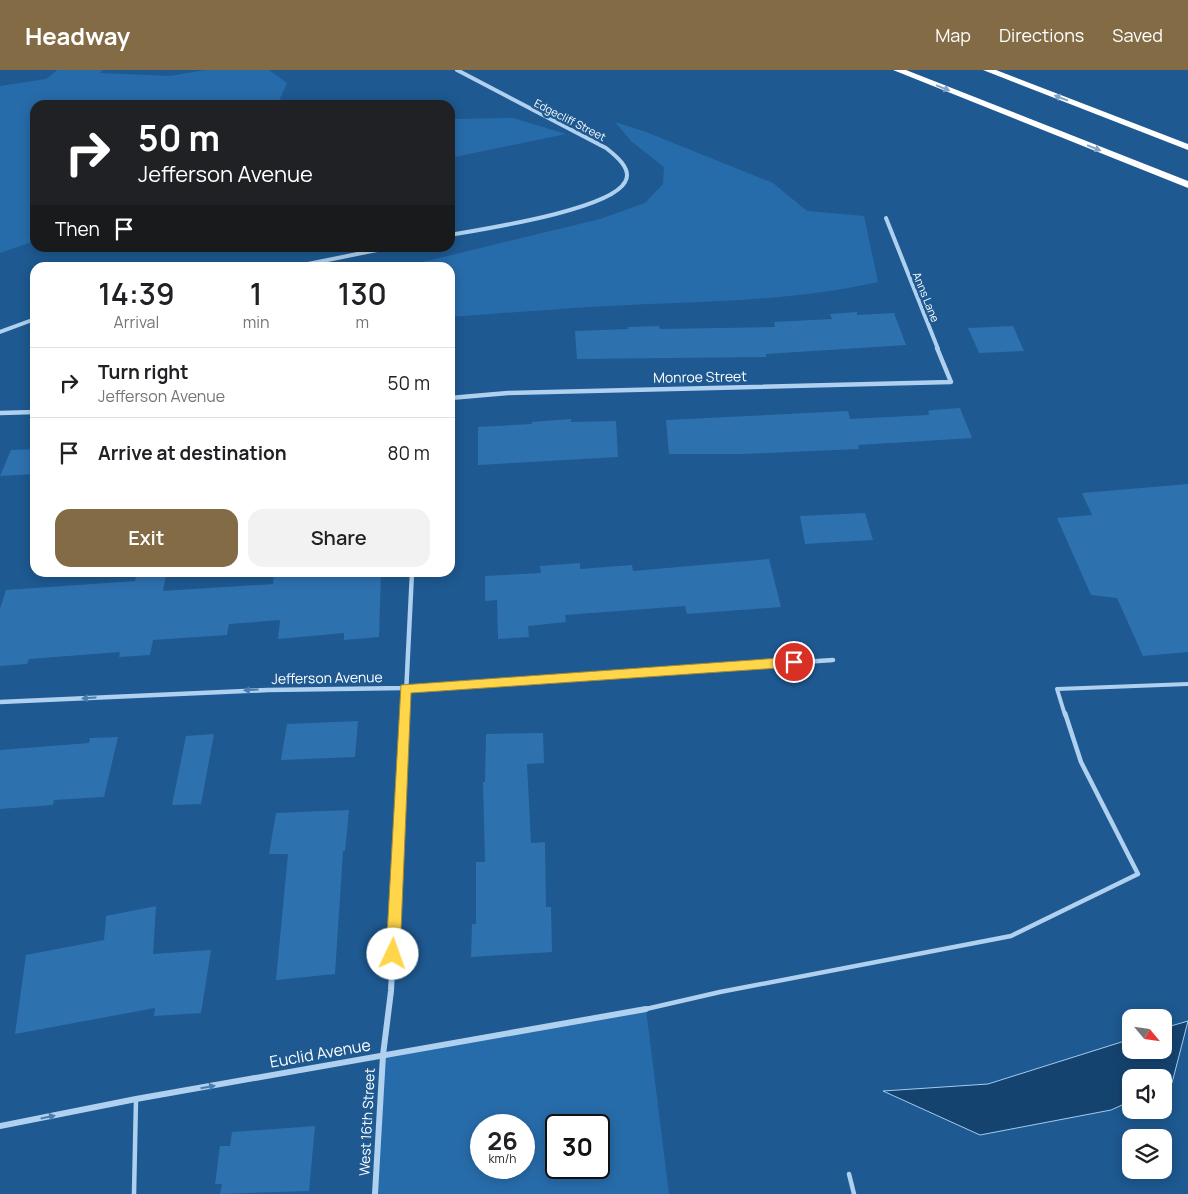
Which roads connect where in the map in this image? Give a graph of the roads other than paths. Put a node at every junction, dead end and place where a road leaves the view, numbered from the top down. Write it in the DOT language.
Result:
graph roads {
  1 [pos="457,70"];
  2 [pos="898,70"];
  3 [pos="988,70"];
  4 [pos="1188,147"];
  5 [pos="1188,185"];
  6 [pos="886,218"];
  7 [pos="455,234"];
  8 [pos="367,252"];
  9 [pos="318,262"];
  10 [pos="30,322"];
  11 [pos="0,332"];
  12 [pos="950,382"];
  13 [pos="455,398"];
  14 [pos="30,412"];
  15 [pos="0,413"];
  16 [pos="412,577"];
  17 [pos="833,660"];
  18 [pos="1188,684"];
  19 [pos="405,688"];
  20 [pos="0,702"];
  21 [pos="646,1009"];
  22 [pos="383,1056"];
  23 [pos="136,1099"];
  24 [pos="0,1126"];
  25 [pos="850,1174"];
  26 [pos="134,1194"];
  27 [pos="376,1194"];
  28 [pos="854,1194"];
  1 -- 7 [label="street, Edgecliff Street"];
  2 -- 5 [label="highway, one-way"];
  4 -- 3 [label="highway, one-way"];
  6 -- 12 [label="street, Anns Lane"];
  8 -- 9 [label="street"];
  10 -- 11 [label="street"];
  12 -- 13 [label="street, Monroe Street"];
  14 -- 15 [label="street"];
  16 -- 19 [label="street, West 16th Street"];
  17 -- 19 [label="street, Jefferson Avenue"];
  18 -- 21 [label="lane"];
  19 -- 20 [label="street, Jefferson Avenue, one-way"];
  19 -- 22 [label="street, West 16th Street"];
  21 -- 22 [label="street, Euclid Avenue"];
  23 -- 22 [label="street, Euclid Avenue, one-way"];
  22 -- 27 [label="street, West 16th Street"];
  24 -- 23 [label="street, Euclid Avenue, one-way"];
  23 -- 26 [label="lane"];
  25 -- 28 [label="lane"];
}
